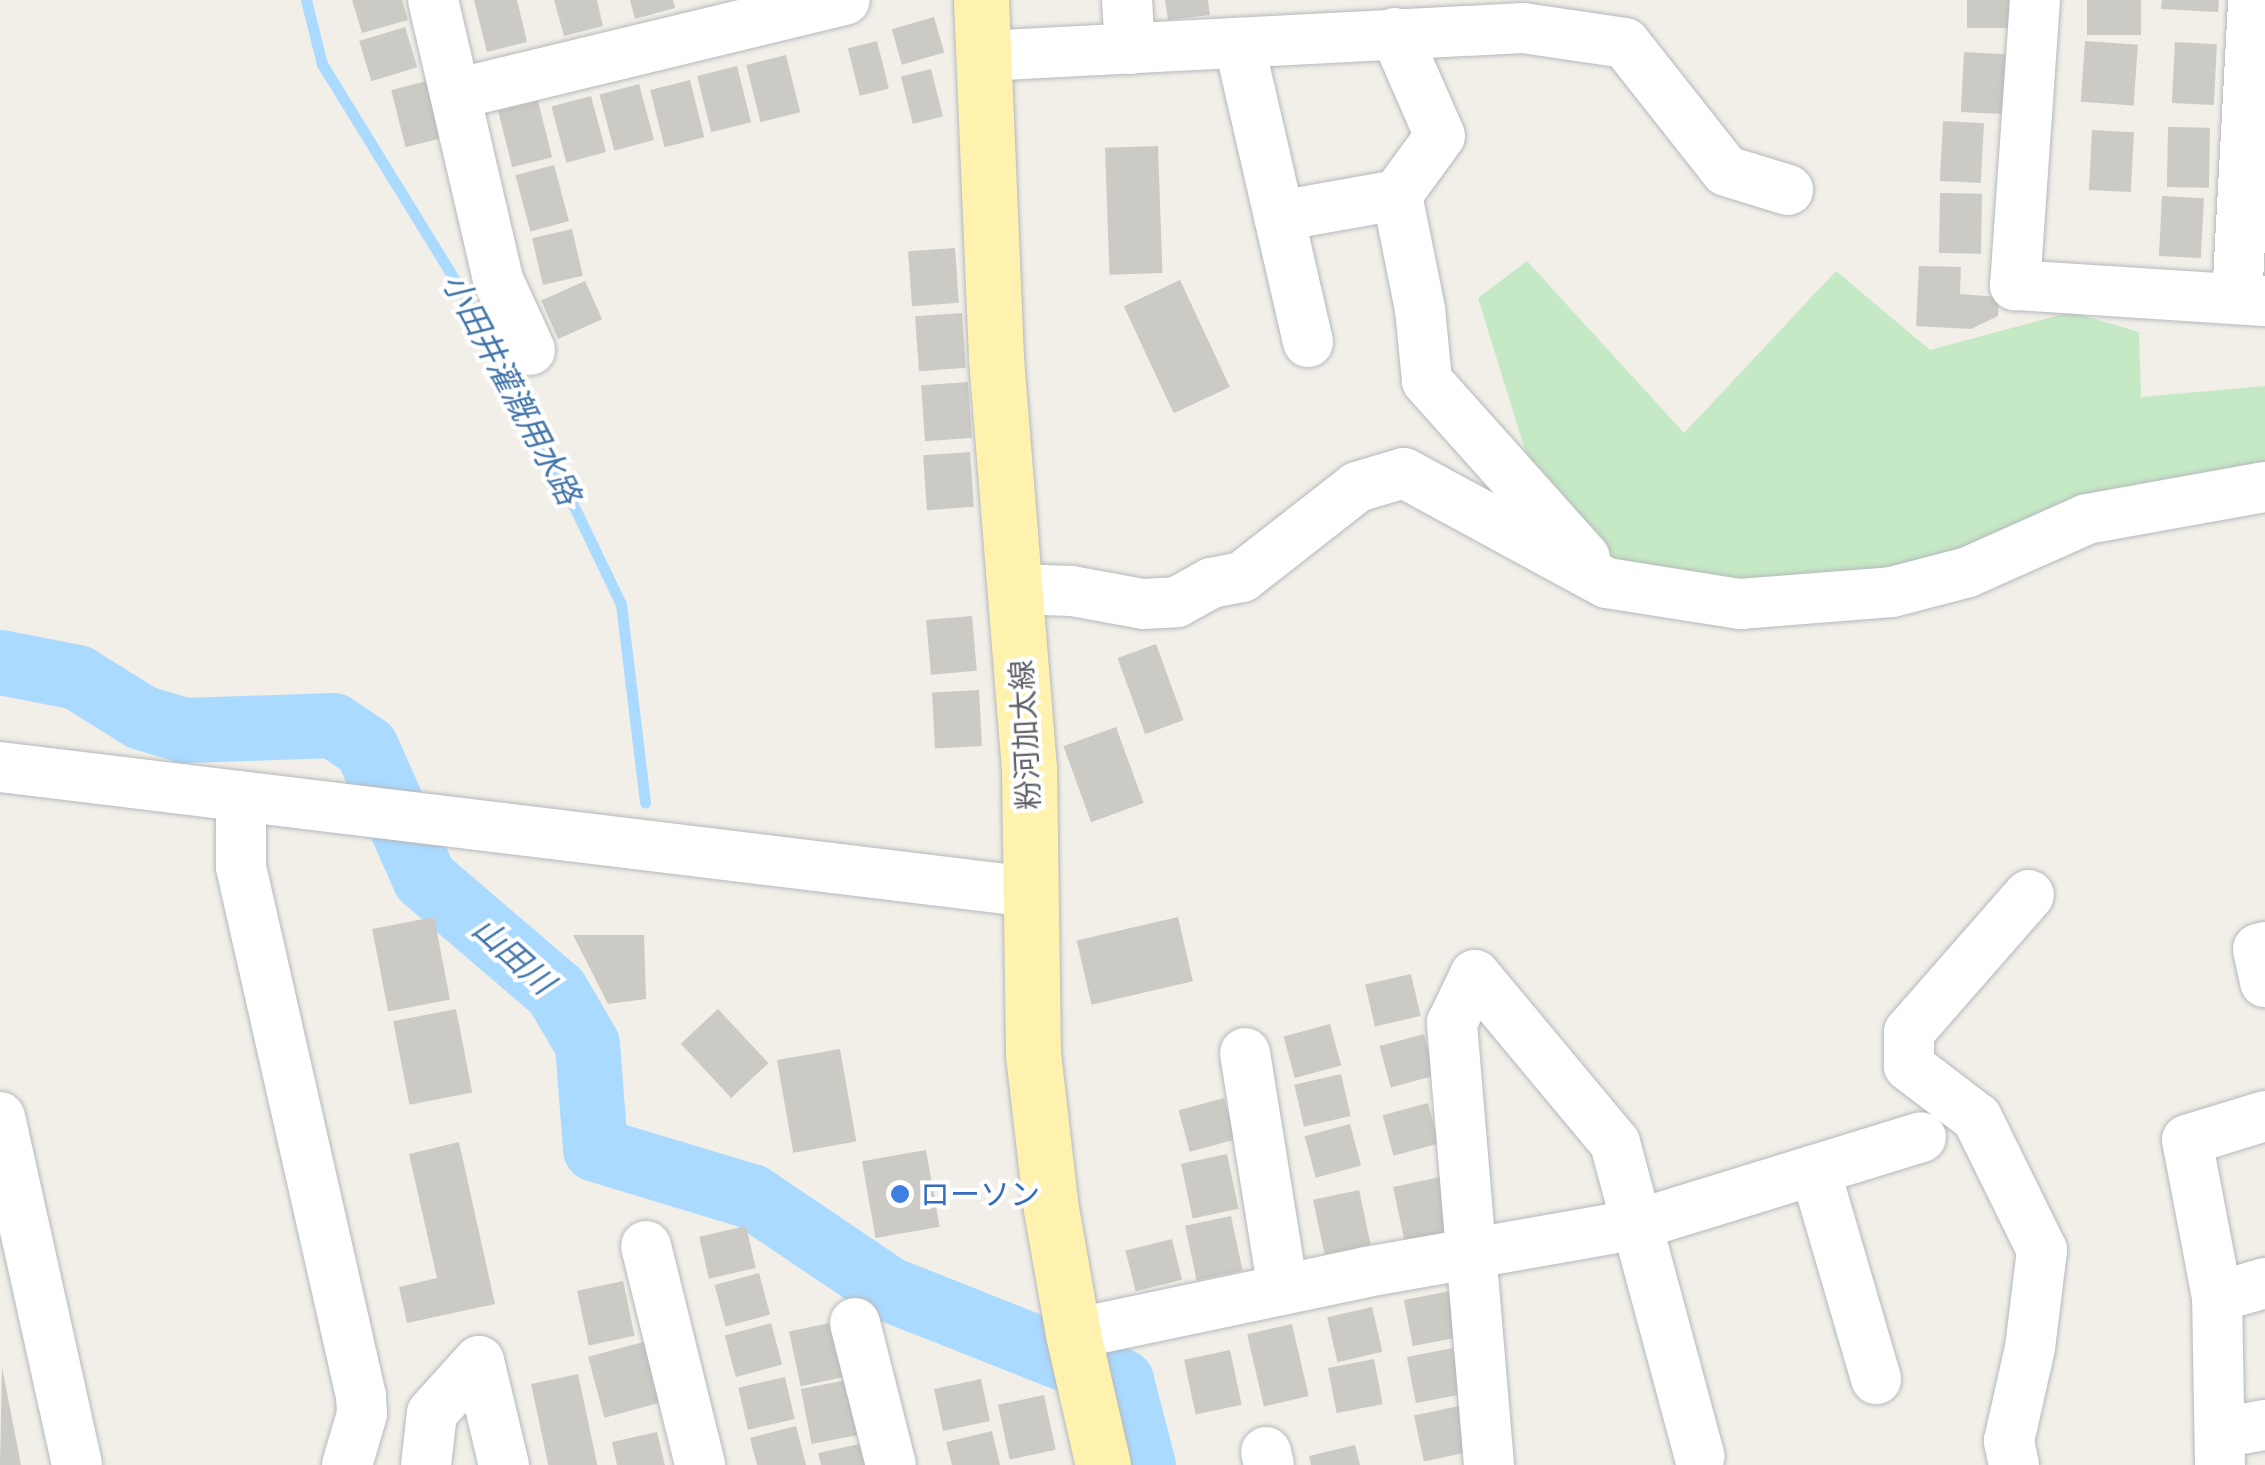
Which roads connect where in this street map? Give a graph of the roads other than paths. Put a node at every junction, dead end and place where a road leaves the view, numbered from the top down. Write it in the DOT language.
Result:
graph roads {
  1 [pos="433,0"];
  2 [pos="845,0"];
  3 [pos="981,0"];
  4 [pos="1127,0"];
  5 [pos="2036,0"];
  6 [pos="2253,0"];
  7 [pos="1522,14"];
  8 [pos="1326,18"];
  9 [pos="1395,33"];
  10 [pos="1239,43"];
  11 [pos="1130,49"];
  12 [pos="984,56"];
  13 [pos="456,94"];
  14 [pos="1788,190"];
  15 [pos="1398,195"];
  16 [pos="1279,216"];
  17 [pos="2251,300"];
  18 [pos="1308,342"];
  19 [pos="530,350"];
  20 [pos="2265,487"];
  21 [pos="1607,583"];
  22 [pos="1016,589"];
  23 [pos="0,767"];
  24 [pos="241,799"];
  25 [pos="1030,892"];
  26 [pos="2029,895"];
  27 [pos="2265,947"];
  28 [pos="2265,982"];
  29 [pos="1245,1053"];
  30 [pos="2265,1116"];
  31 [pos="0,1117"];
  32 [pos="1921,1137"];
  33 [pos="1815,1170"];
  34 [pos="1640,1224"];
  35 [pos="646,1246"];
  36 [pos="1472,1254"];
  37 [pos="2265,1283"];
  38 [pos="1284,1289"];
  39 [pos="2217,1297"];
  40 [pos="856,1323"];
  41 [pos="1078,1354"];
  42 [pos="1876,1380"];
  43 [pos="2235,1441"];
  44 [pos="1700,1457"];
  45 [pos="77,1465"];
  46 [pos="347,1465"];
  47 [pos="426,1465"];
  48 [pos="504,1465"];
  49 [pos="700,1465"];
  50 [pos="891,1465"];
  51 [pos="1103,1465"];
  52 [pos="1489,1465"];
  53 [pos="2014,1465"];
  1 -- 13 [label="street"];
  2 -- 13 [label="street"];
  3 -- 12 [label="main road, 粉河加太線"];
  4 -- 11 [label="street"];
  5 -- 17 [label="street"];
  6 -- 17 [label="street"];
  7 -- 9 [label="street"];
  7 -- 14 [label="street"];
  8 -- 9 [label="street"];
  8 -- 10 [label="street"];
  9 -- 15 [label="street"];
  10 -- 11 [label="street"];
  10 -- 16 [label="street"];
  11 -- 12 [label="street"];
  12 -- 22 [label="main road, 粉河加太線"];
  13 -- 19 [label="street"];
  15 -- 16 [label="street"];
  15 -- 21 [label="street"];
  16 -- 18 [label="street"];
  20 -- 21 [label="street"];
  21 -- 22 [label="street"];
  22 -- 25 [label="main road, 粉河加太線"];
  23 -- 24 [label="street"];
  24 -- 25 [label="street"];
  24 -- 46 [label="street"];
  25 -- 41 [label="main road, 粉河加太線"];
  26 -- 53 [label="street"];
  27 -- 28 [label="street"];
  29 -- 38 [label="street"];
  30 -- 39 [label="street"];
  31 -- 45 [label="street"];
  32 -- 33 [label="street"];
  33 -- 34 [label="street"];
  33 -- 42 [label="street"];
  34 -- 36 [label="street"];
  34 -- 36 [label="street"];
  34 -- 44 [label="street"];
  35 -- 49 [label="street"];
  36 -- 38 [label="street"];
  36 -- 52 [label="street"];
  37 -- 39 [label="street"];
  38 -- 41 [label="street"];
  39 -- 43 [label="street"];
  40 -- 50 [label="street"];
  41 -- 51 [label="main road, 粉河加太線"];
  47 -- 48 [label="street"];
}
